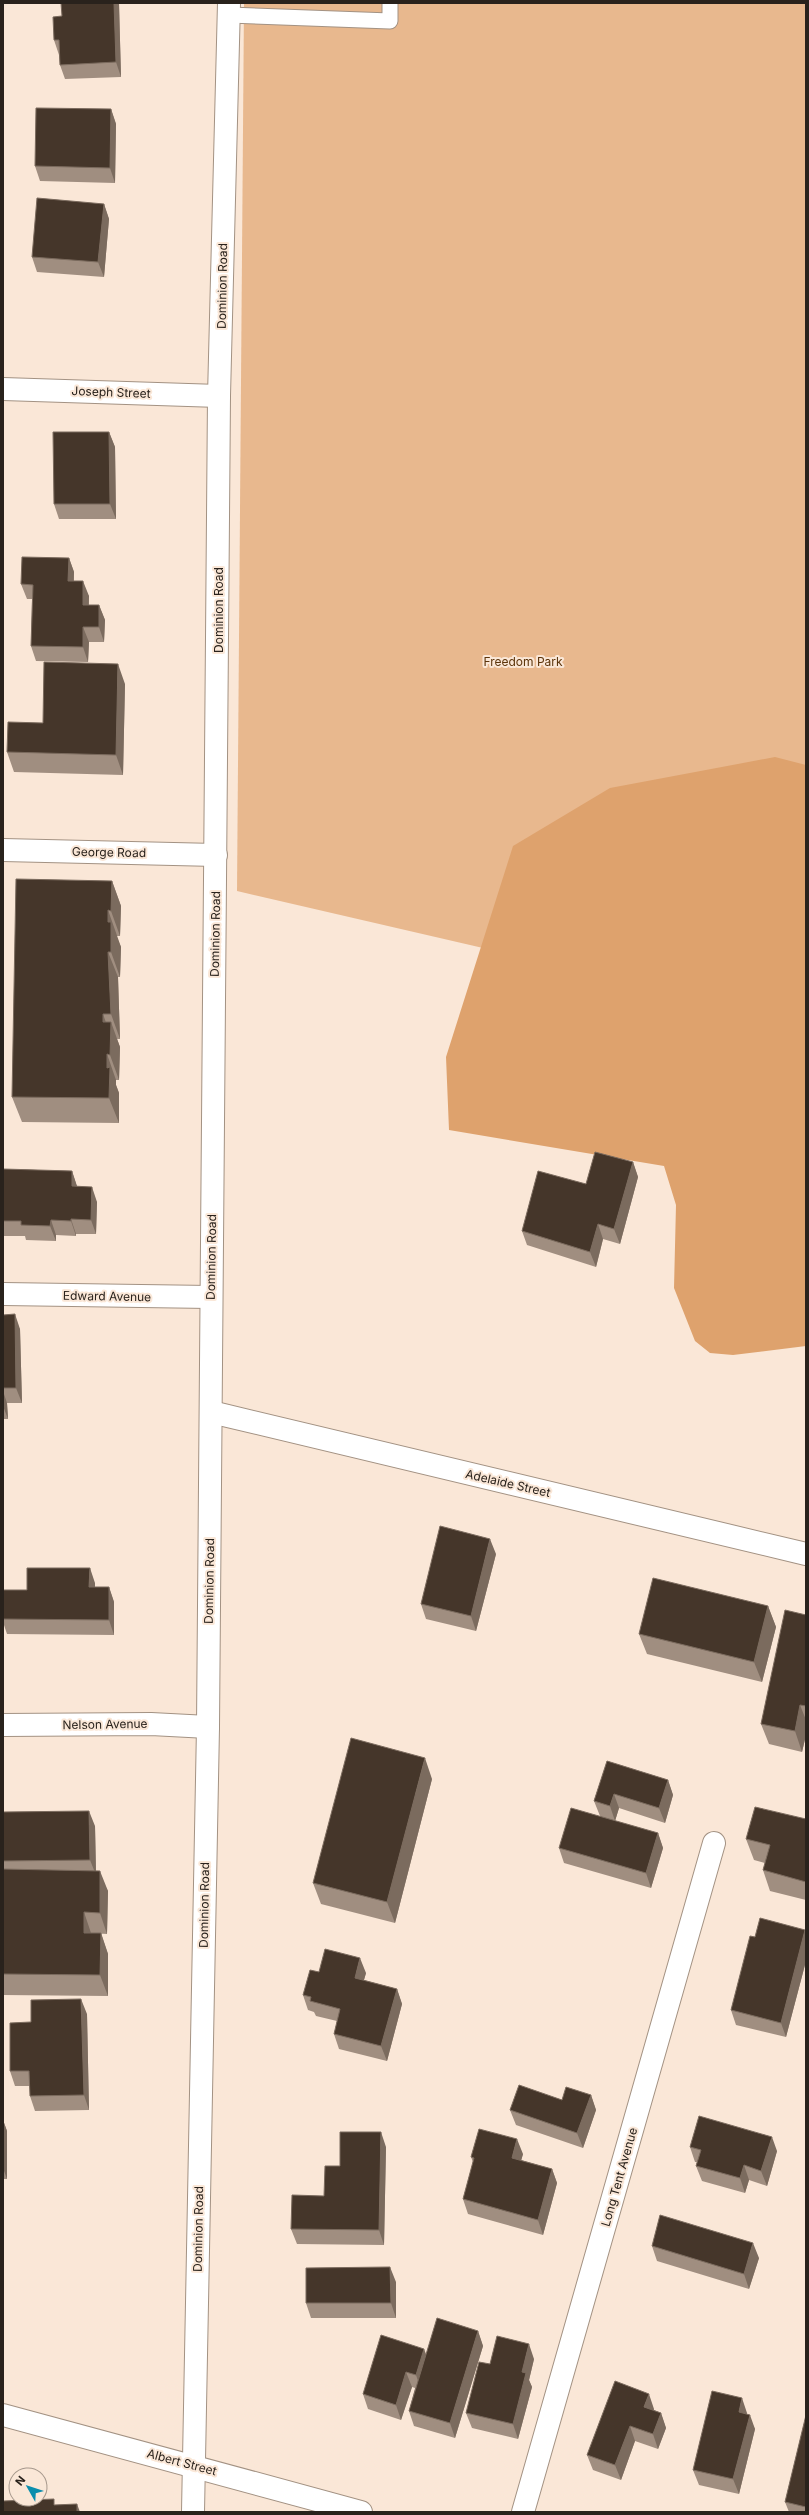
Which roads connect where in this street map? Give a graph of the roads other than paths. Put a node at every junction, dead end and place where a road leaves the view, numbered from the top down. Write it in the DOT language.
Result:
graph roads {
  1 [pos="390,3"];
  2 [pos="229,9"];
  3 [pos="3,388"];
  4 [pos="219,396"];
  5 [pos="3,850"];
  6 [pos="216,855"];
  7 [pos="3,1294"];
  8 [pos="210,1297"];
  9 [pos="211,1412"];
  10 [pos="806,1554"];
  11 [pos="3,1725"];
  12 [pos="208,1727"];
  13 [pos="714,1843"];
  14 [pos="3,2415"];
  15 [pos="193,2465"];
  16 [pos="193,2512"];
  17 [pos="361,2512"];
  18 [pos="523,2512"];
  1 -- 2 [label="lane"];
  2 -- 4 [label="street, Dominion Road"];
  3 -- 4 [label="street, Joseph Street"];
  4 -- 6 [label="street, Dominion Road"];
  5 -- 6 [label="street, George Road"];
  6 -- 8 [label="street, Dominion Road"];
  7 -- 8 [label="street, Edward Avenue"];
  8 -- 9 [label="street, Dominion Road"];
  9 -- 10 [label="street, Adelaide Street"];
  9 -- 12 [label="street, Dominion Road"];
  11 -- 12 [label="street, Nelson Avenue"];
  12 -- 15 [label="street, Dominion Road"];
  13 -- 18 [label="street, Long Tent Avenue"];
  14 -- 15 [label="street, Albert Street"];
  15 -- 16 [label="street, Dominion Road"];
  15 -- 17 [label="street, Albert Street"];
}
